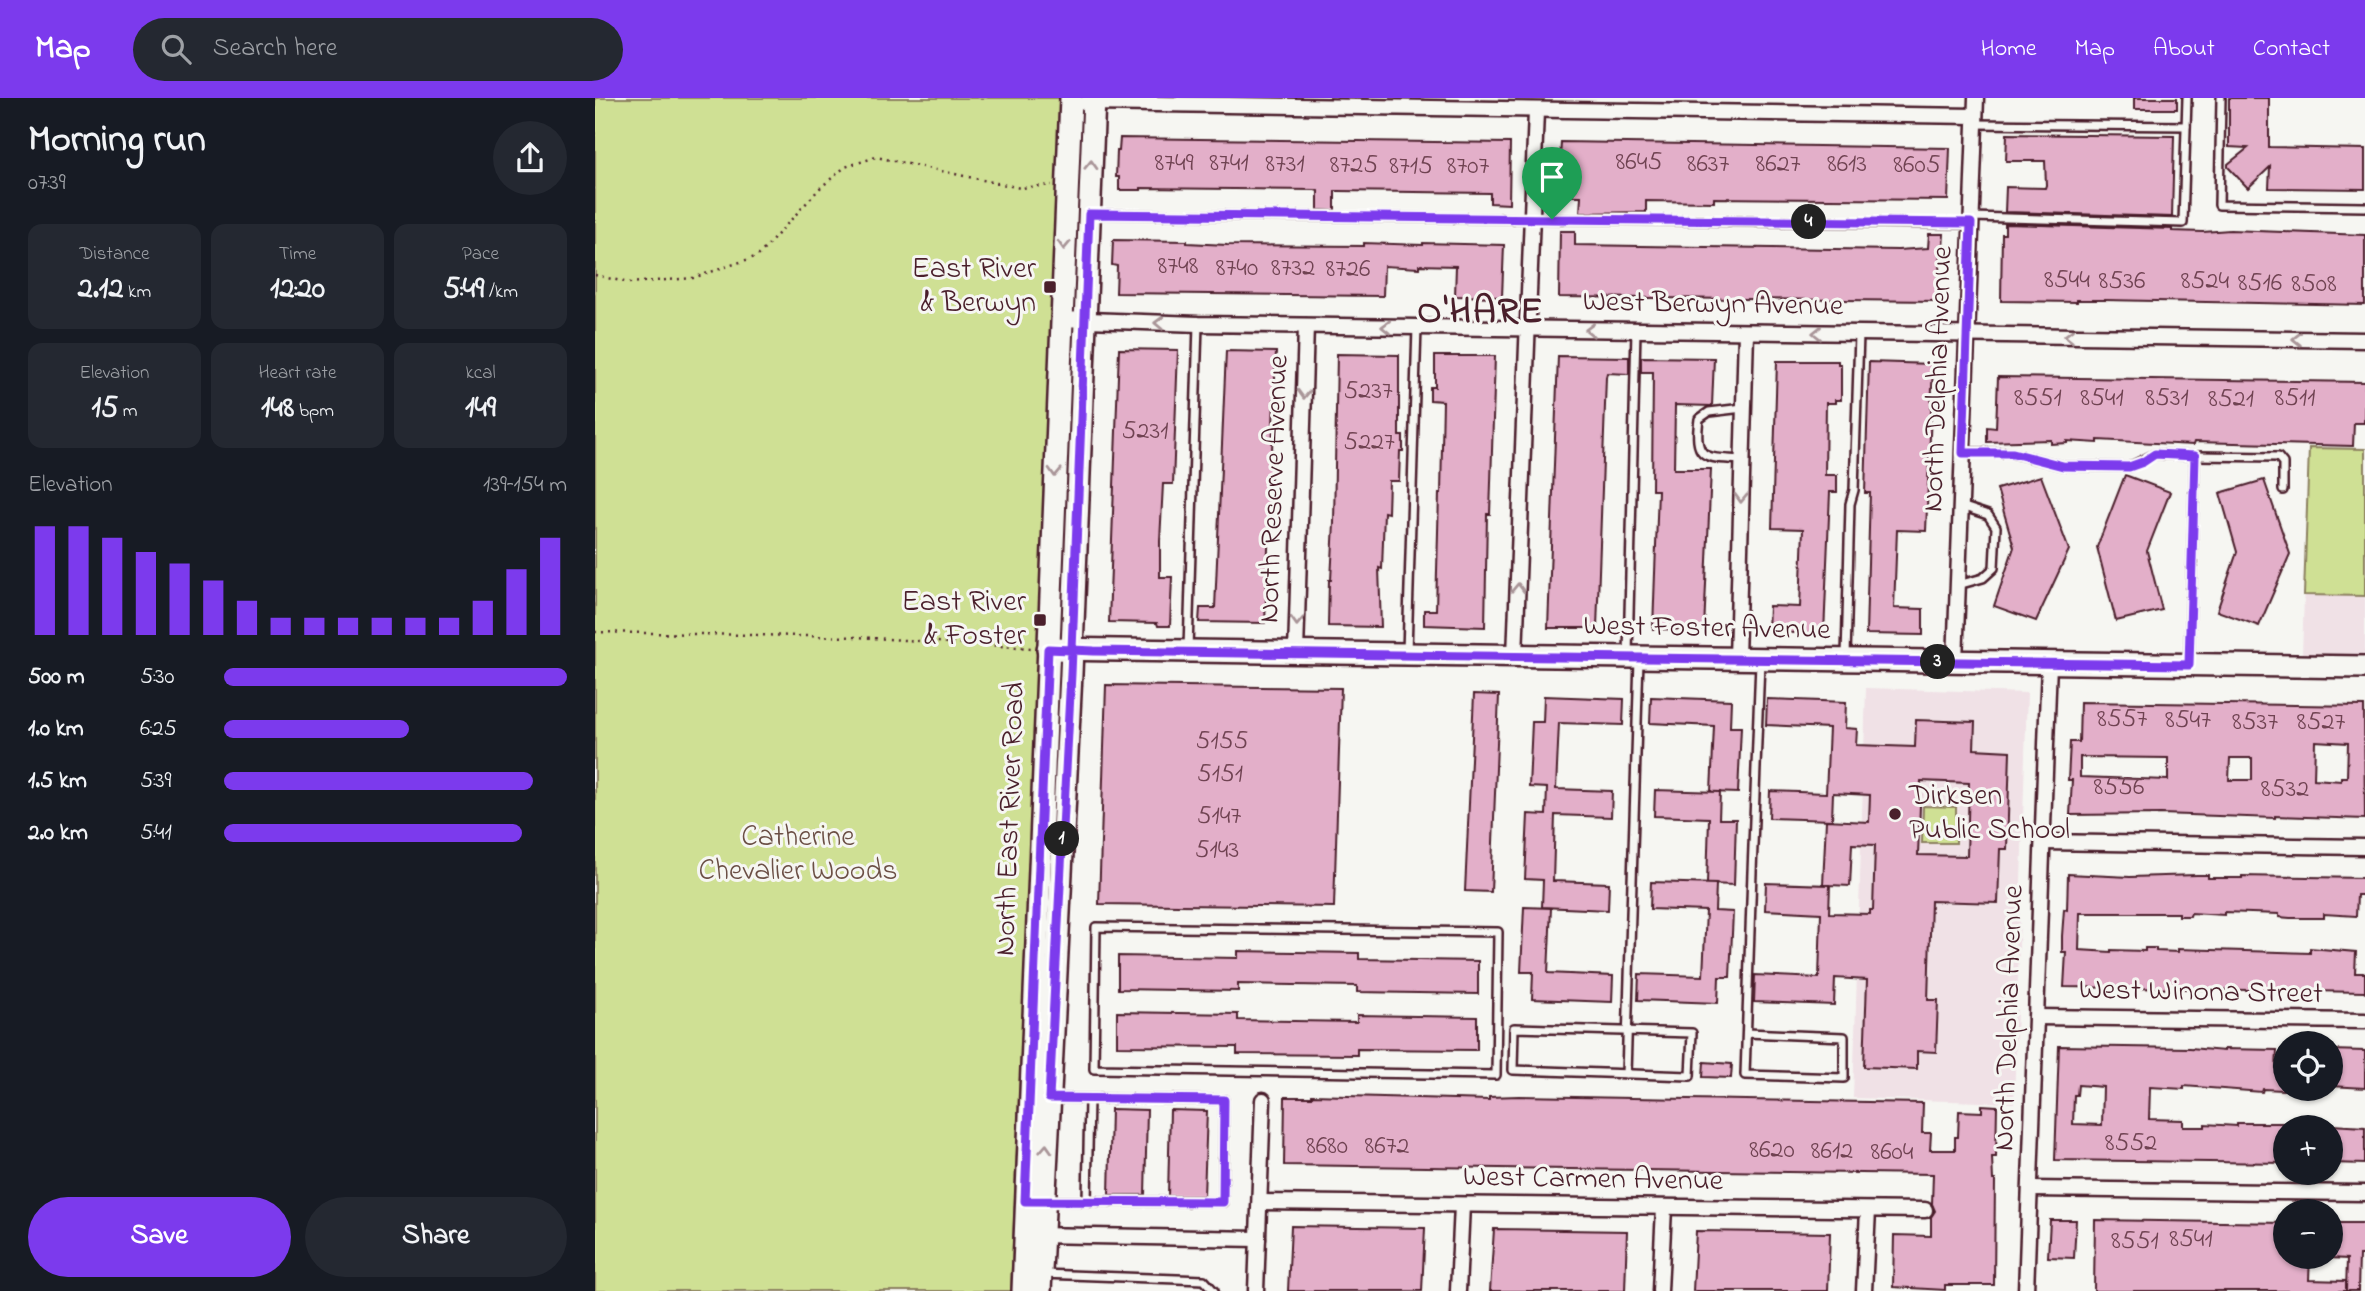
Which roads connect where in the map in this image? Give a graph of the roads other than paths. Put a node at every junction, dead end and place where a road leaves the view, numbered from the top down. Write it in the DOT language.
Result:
graph roads {
  1 [pos="1976,98"];
  2 [pos="2187,98"];
  3 [pos="2221,98"];
  4 [pos="1070,101"];
  5 [pos="1094,101"];
  6 [pos="1239,102"];
  7 [pos="1341,103"];
  8 [pos="1398,103"];
  9 [pos="1453,104"];
  10 [pos="1536,111"];
  11 [pos="1975,120"];
  12 [pos="2186,127"];
  13 [pos="2365,207"];
  14 [pos="1065,214"];
  15 [pos="1089,214"];
  16 [pos="1532,219"];
  17 [pos="1971,220"];
  18 [pos="1061,319"];
  19 [pos="1085,320"];
  20 [pos="1198,324"];
  21 [pos="1305,326"];
  22 [pos="1417,327"];
  23 [pos="1528,329"];
  24 [pos="1636,330"];
  25 [pos="1746,332"];
  26 [pos="1859,333"];
  27 [pos="1967,335"];
  28 [pos="2365,340"];
  29 [pos="1744,408"];
  30 [pos="1963,453"];
  31 [pos="2195,456"];
  32 [pos="1742,460"];
  33 [pos="2283,490"];
  34 [pos="1961,505"];
  35 [pos="1958,585"];
  36 [pos="1042,648"];
  37 [pos="1072,650"];
  38 [pos="1188,652"];
  39 [pos="1296,653"];
  40 [pos="1406,655"];
  41 [pos="1515,656"];
  42 [pos="1633,658"];
  43 [pos="1737,659"];
  44 [pos="1760,660"];
  45 [pos="1846,661"];
  46 [pos="1955,662"];
  47 [pos="2049,663"];
  48 [pos="2189,665"];
  49 [pos="2365,667"];
  50 [pos="2043,842"];
  51 [pos="2365,847"];
  52 [pos="2036,1017"];
  53 [pos="2365,1021"];
  54 [pos="1627,1031"];
  55 [pos="1747,1033"];
  56 [pos="1094,1069"];
  57 [pos="1626,1074"];
  58 [pos="1039,1098"];
  59 [pos="1089,1099"];
  60 [pos="1263,1100"];
  61 [pos="2030,1189"];
  62 [pos="2365,1193"];
  63 [pos="1035,1201"];
  64 [pos="1087,1201"];
  65 [pos="1260,1202"];
  66 [pos="1462,1205"];
  67 [pos="1664,1208"];
  68 [pos="1868,1210"];
  69 [pos="1925,1210"];
  70 [pos="1034,1234"];
  71 [pos="1258,1239"];
  72 [pos="1032,1282"];
  73 [pos="1214,1291"];
  74 [pos="1256,1291"];
  75 [pos="1458,1291"];
  76 [pos="1660,1291"];
  77 [pos="1864,1291"];
  78 [pos="2027,1291"];
  1 -- 11 [label="street, North Delphia Avenue"];
  2 -- 12 [label="lane"];
  3 -- 13 [label="lane"];
  4 -- 5 [label="street"];
  4 -- 14 [label="main road, North East River Road"];
  5 -- 6 [label="street"];
  15 -- 5 [label="main road, North East River Road, one-way"];
  6 -- 7 [label="street"];
  7 -- 8 [label="street"];
  8 -- 9 [label="street"];
  9 -- 10 [label="street"];
  10 -- 11 [label="street"];
  10 -- 16 [label="street"];
  11 -- 12 [label="lane"];
  11 -- 17 [label="street, North Delphia Avenue"];
  12 -- 17 [label="lane"];
  14 -- 15 [label="lane"];
  14 -- 18 [label="main road, North East River Road, one-way"];
  15 -- 16 [label="lane"];
  15 -- 19 [label="main road, North East River Road"];
  16 -- 17 [label="lane"];
  16 -- 23 [label="street"];
  17 -- 27 [label="street, North Delphia Avenue"];
  18 -- 19 [label="street, West Berwyn Avenue"];
  18 -- 36 [label="main road, North East River Road, one-way"];
  20 -- 19 [label="street, West Berwyn Avenue, one-way"];
  19 -- 37 [label="main road, North East River Road"];
  20 -- 21 [label="street, West Berwyn Avenue"];
  20 -- 38 [label="lane"];
  22 -- 21 [label="street, West Berwyn Avenue, one-way"];
  21 -- 39 [label="street, North Reserve Avenue, one-way"];
  22 -- 23 [label="street, West Berwyn Avenue"];
  22 -- 40 [label="lane"];
  24 -- 23 [label="street, West Berwyn Avenue, one-way"];
  41 -- 23 [label="street, one-way"];
  24 -- 25 [label="street, West Berwyn Avenue"];
  24 -- 42 [label="lane"];
  26 -- 25 [label="street, West Berwyn Avenue, one-way"];
  25 -- 29 [label="street"];
  26 -- 27 [label="street, West Berwyn Avenue"];
  26 -- 45 [label="lane"];
  28 -- 27 [label="street, West Berwyn Avenue, one-way"];
  27 -- 30 [label="street, North Delphia Avenue"];
  29 -- 32 [label="street"];
  29 -- 32 [label="lane"];
  30 -- 31 [label="lane"];
  30 -- 34 [label="street, North Delphia Avenue"];
  31 -- 33 [label="lane"];
  31 -- 48 [label="lane"];
  32 -- 43 [label="street, one-way"];
  34 -- 35 [label="street, North Delphia Avenue"];
  34 -- 35 [label="lane"];
  35 -- 46 [label="street, North Delphia Avenue"];
  36 -- 37 [label="main road, West Foster Avenue"];
  36 -- 58 [label="main road, North East River Road"];
  37 -- 38 [label="main road, West Foster Avenue"];
  37 -- 58 [label="main road, North East River Road"];
  38 -- 39 [label="main road, West Foster Avenue"];
  39 -- 40 [label="main road, West Foster Avenue"];
  40 -- 41 [label="main road, West Foster Avenue"];
  41 -- 42 [label="main road, West Foster Avenue"];
  42 -- 43 [label="main road, West Foster Avenue"];
  42 -- 54 [label="lane"];
  43 -- 44 [label="main road, West Foster Avenue"];
  44 -- 45 [label="main road, West Foster Avenue"];
  44 -- 55 [label="lane"];
  45 -- 46 [label="main road, West Foster Avenue"];
  46 -- 47 [label="main road, West Foster Avenue"];
  47 -- 48 [label="main road, West Foster Avenue"];
  47 -- 50 [label="street, North Delphia Avenue"];
  48 -- 49 [label="main road, West Foster Avenue"];
  50 -- 51 [label="street"];
  50 -- 52 [label="street, North Delphia Avenue"];
  52 -- 53 [label="street, West Winona Street"];
  52 -- 61 [label="street, North Delphia Avenue"];
  54 -- 57 [label="lane"];
  54 -- 57 [label="lane"];
  54 -- 57 [label="lane"];
  55 -- 55 [label="lane"];
  56 -- 56 [label="lane"];
  58 -- 59 [label="lane"];
  58 -- 63 [label="main road, North East River Road"];
  59 -- 64 [label="lane"];
  59 -- 64 [label="lane"];
  60 -- 65 [label="street"];
  61 -- 62 [label="street"];
  61 -- 78 [label="street, North Delphia Avenue"];
  63 -- 64 [label="lane"];
  63 -- 70 [label="main road, North East River Road"];
  65 -- 66 [label="street, West Carmen Avenue"];
  65 -- 71 [label="street"];
  66 -- 67 [label="street, West Carmen Avenue"];
  66 -- 75 [label="street"];
  67 -- 68 [label="street, West Carmen Avenue"];
  67 -- 76 [label="street"];
  68 -- 69 [label="street, West Carmen Avenue"];
  68 -- 77 [label="street"];
  70 -- 71 [label="street"];
  70 -- 72 [label="main road, North East River Road"];
  71 -- 74 [label="street"];
  72 -- 73 [label="lane"];
}
